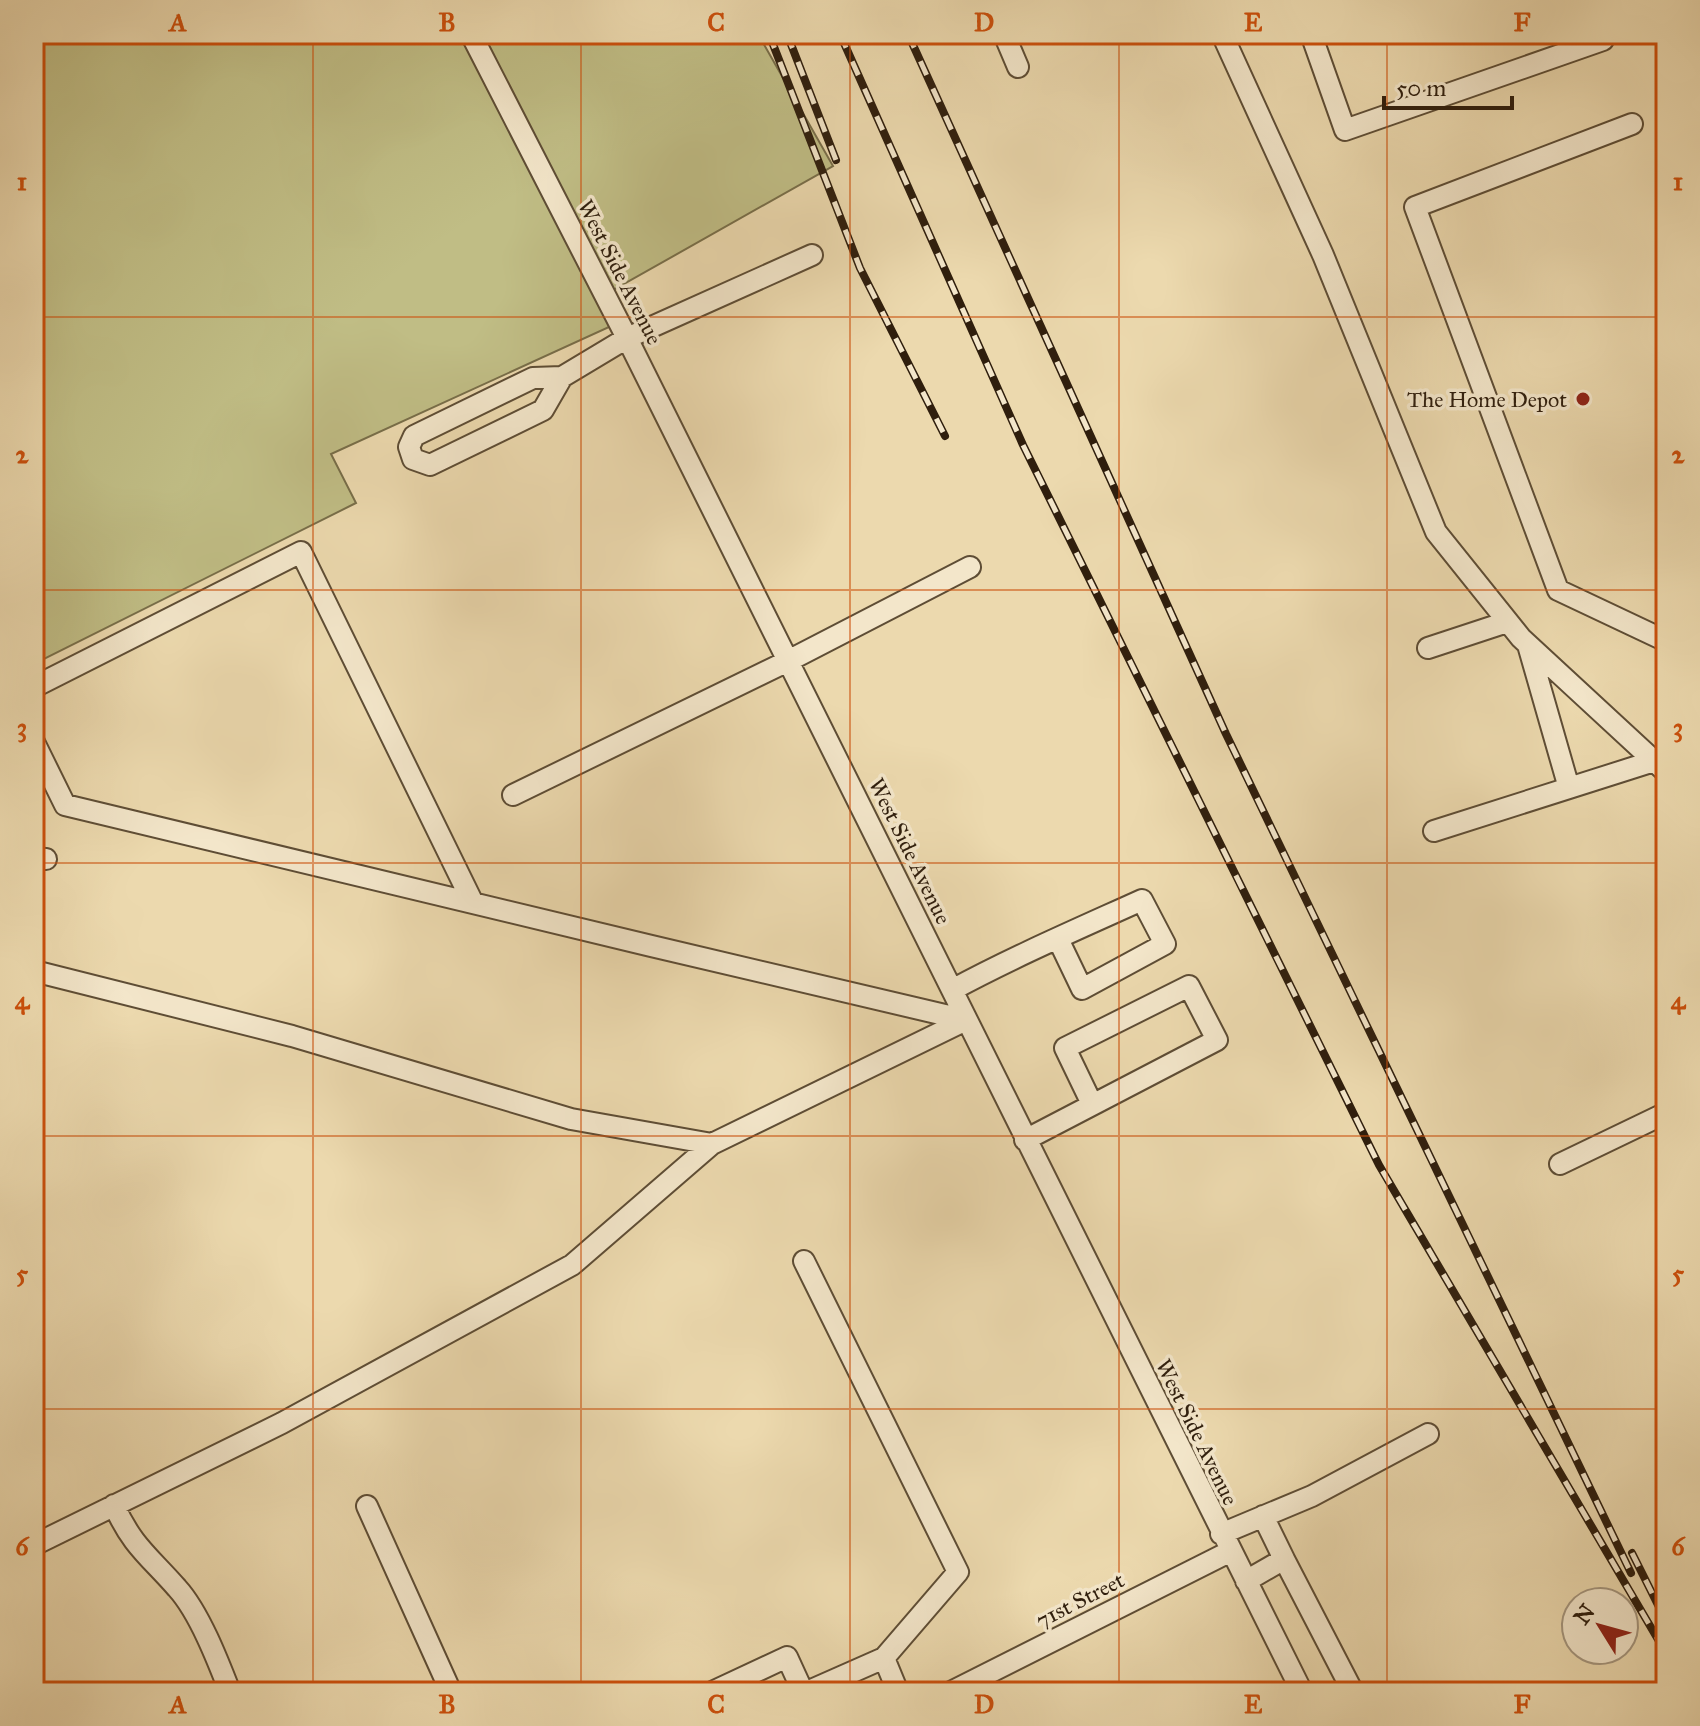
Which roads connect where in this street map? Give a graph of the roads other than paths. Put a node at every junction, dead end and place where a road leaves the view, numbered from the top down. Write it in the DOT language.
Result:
graph roads {
  1 [pos="471,34"];
  2 [pos="1004,34"];
  3 [pos="1222,34"];
  4 [pos="1311,34"];
  5 [pos="1603,40"];
  6 [pos="1018,67"];
  7 [pos="1632,124"];
  8 [pos="812,255"];
  9 [pos="627,338"];
  10 [pos="562,377"];
  11 [pos="970,567"];
  12 [pos="1507,622"];
  13 [pos="1666,641"];
  14 [pos="1528,645"];
  15 [pos="1428,648"];
  16 [pos="788,661"];
  17 [pos="34,687"];
  18 [pos="34,742"];
  19 [pos="1660,766"];
  20 [pos="1569,788"];
  21 [pos="513,795"];
  22 [pos="1434,831"];
  23 [pos="472,901"];
  24 [pos="1058,939"];
  25 [pos="34,971"];
  26 [pos="952,990"];
  27 [pos="966,1020"];
  28 [pos="1092,1104"];
  29 [pos="1666,1113"];
  30 [pos="1025,1140"];
  31 [pos="712,1144"];
  32 [pos="1560,1164"];
  33 [pos="804,1261"];
  34 [pos="1428,1434"];
  35 [pos="114,1505"];
  36 [pos="367,1506"];
  37 [pos="1263,1516"];
  38 [pos="1226,1543"];
  39 [pos="34,1545"];
  40 [pos="1284,1559"];
  41 [pos="1246,1581"];
  42 [pos="884,1658"];
  43 [pos="230,1692"];
  44 [pos="451,1692"];
  45 [pos="712,1692"];
  46 [pos="805,1692"];
  47 [pos="898,1692"];
  48 [pos="951,1692"];
  49 [pos="1302,1692"];
  50 [pos="1353,1692"];
  1 -- 9 [label="street, West Side Avenue"];
  2 -- 6 [label="street"];
  3 -- 12 [label="street"];
  4 -- 5 [label="street"];
  7 -- 13 [label="street"];
  8 -- 9 [label="street"];
  9 -- 10 [label="street"];
  9 -- 16 [label="street, West Side Avenue"];
  10 -- 10 [label="street"];
  11 -- 16 [label="street"];
  12 -- 14 [label="street"];
  12 -- 15 [label="street"];
  14 -- 19 [label="street"];
  14 -- 20 [label="street"];
  16 -- 21 [label="street"];
  16 -- 26 [label="street, West Side Avenue"];
  17 -- 23 [label="street"];
  18 -- 23 [label="street"];
  19 -- 20 [label="street"];
  20 -- 22 [label="street"];
  23 -- 27 [label="street"];
  24 -- 24 [label="street"];
  24 -- 26 [label="street"];
  25 -- 31 [label="street"];
  26 -- 27 [label="street, West Side Avenue"];
  27 -- 30 [label="street, West Side Avenue"];
  27 -- 31 [label="street"];
  28 -- 28 [label="street"];
  28 -- 30 [label="street"];
  29 -- 32 [label="street"];
  30 -- 38 [label="street, West Side Avenue"];
  31 -- 35 [label="street"];
  33 -- 42 [label="street"];
  34 -- 37 [label="street, 71st Street"];
  35 -- 39 [label="street"];
  35 -- 43 [label="street"];
  36 -- 44 [label="street"];
  37 -- 38 [label="street, 71st Street"];
  37 -- 40 [label="street"];
  38 -- 41 [label="street, West Side Avenue"];
  38 -- 48 [label="street, 71st Street"];
  40 -- 41 [label="street"];
  40 -- 50 [label="street"];
  41 -- 49 [label="street, West Side Avenue"];
  42 -- 46 [label="street"];
  42 -- 47 [label="street"];
  45 -- 46 [label="street"];
}
